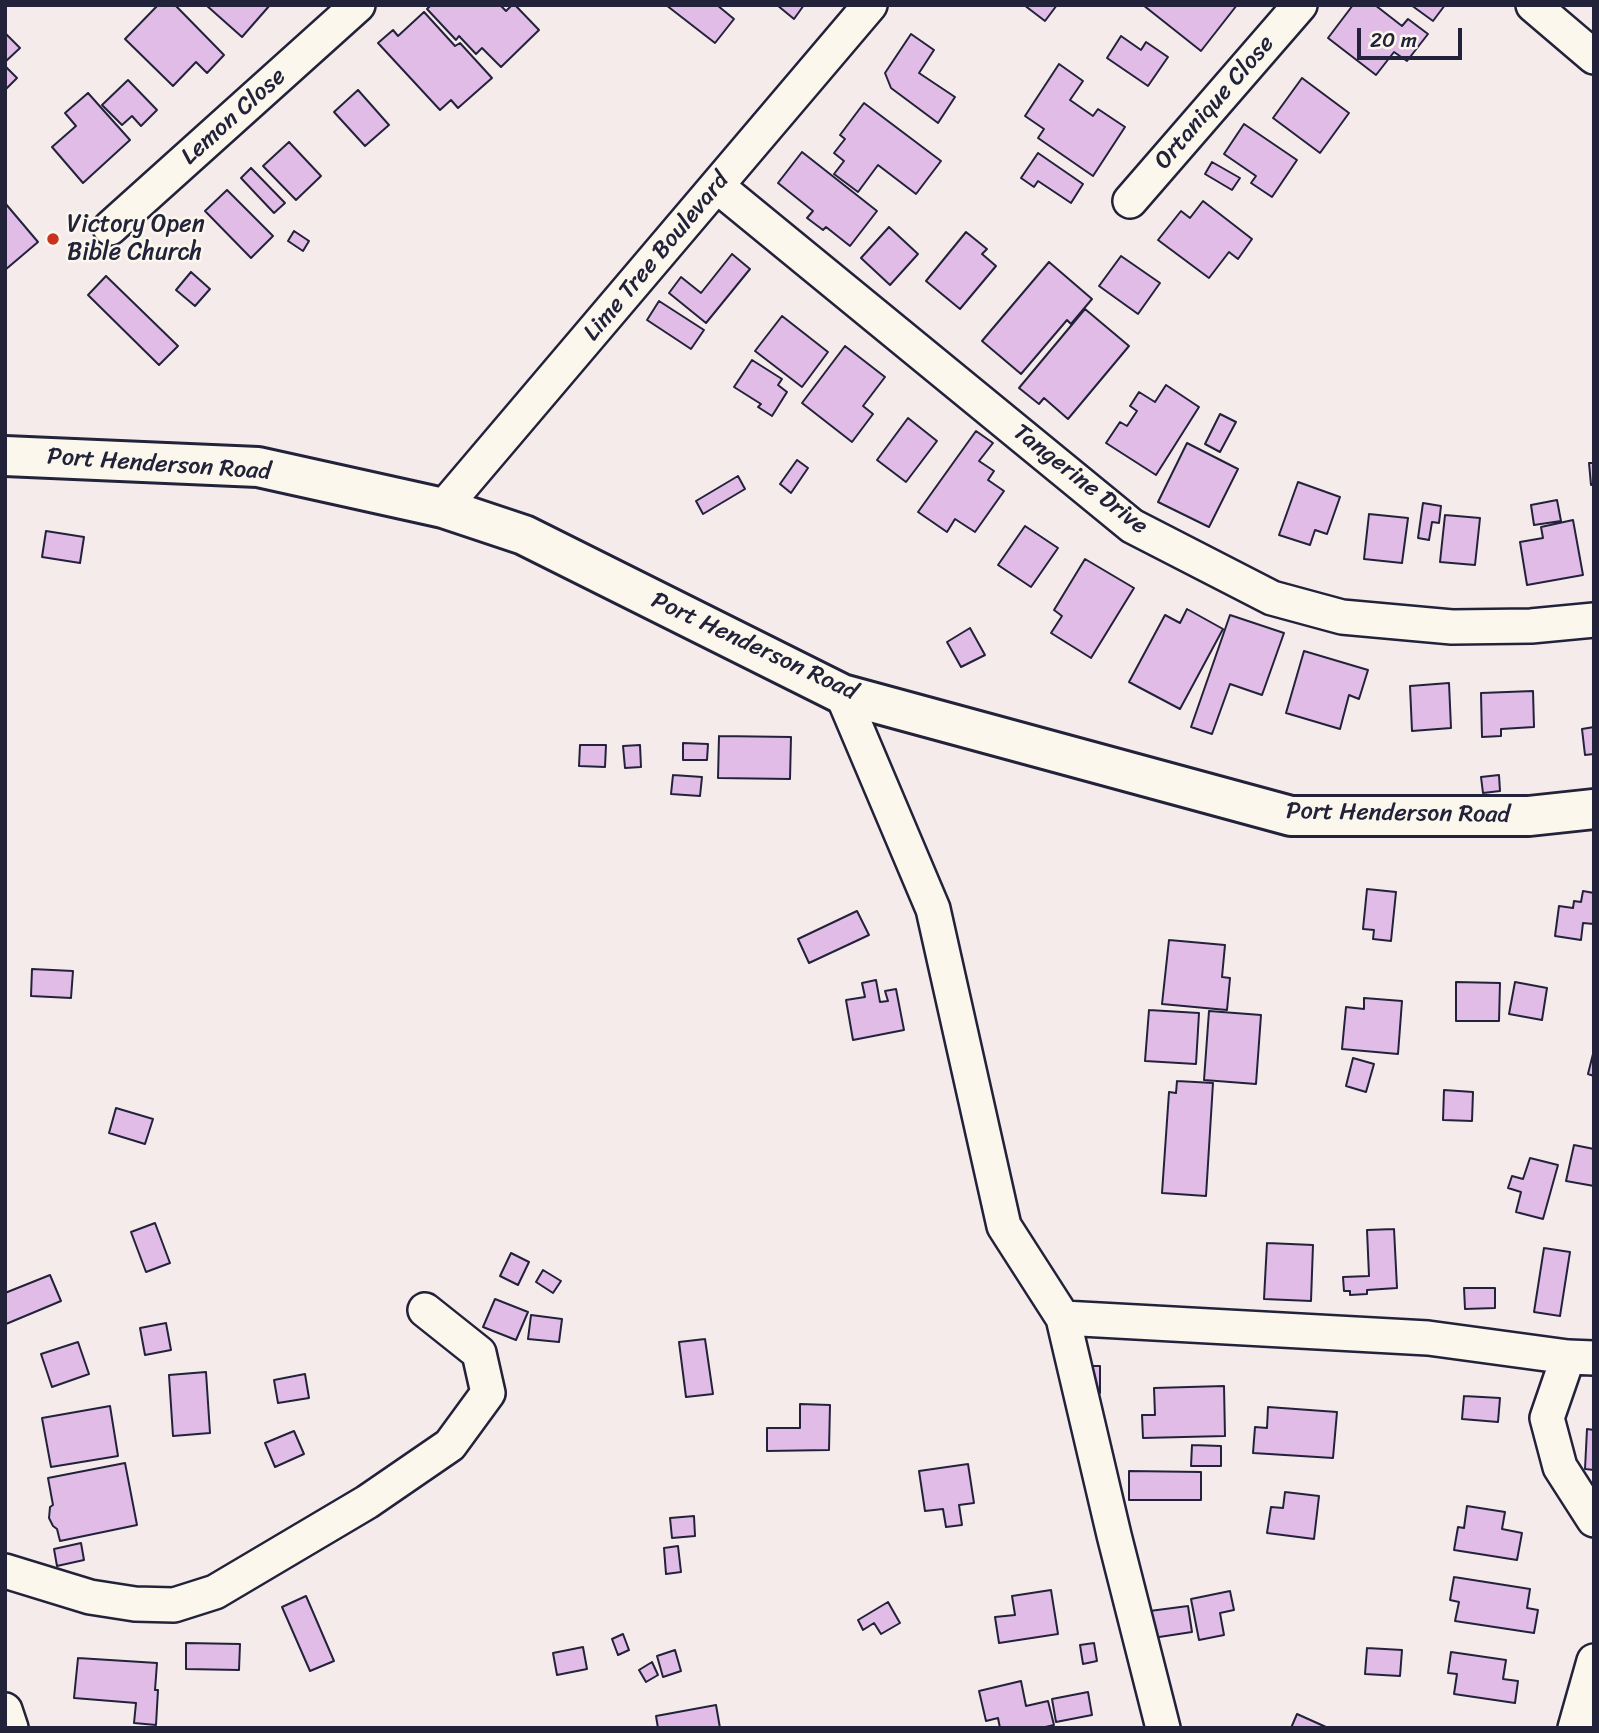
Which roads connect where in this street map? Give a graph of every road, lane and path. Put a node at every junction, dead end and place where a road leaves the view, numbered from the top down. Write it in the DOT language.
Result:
graph roads {
  1 [pos="358,5"];
  2 [pos="870,5"];
  3 [pos="1300,5"];
  4 [pos="1533,5"];
  5 [pos="1594,57"];
  6 [pos="717,186"];
  7 [pos="1130,201"];
  8 [pos="110,228"];
  9 [pos="5,456"];
  10 [pos="443,508"];
  11 [pos="1594,620"];
  12 [pos="842,694"];
  13 [pos="1594,809"];
  14 [pos="425,1310"];
  15 [pos="1063,1318"];
  16 [pos="1581,1358"];
  17 [pos="1594,1520"];
  18 [pos="5,1572"];
  19 [pos="1594,1661"];
  20 [pos="5,1710"];
  21 [pos="11,1728"];
  22 [pos="1163,1728"];
  23 [pos="1575,1728"];
  1 -- 8 [label="street, Lemon Close"];
  2 -- 6 [label="street, Lime Tree Boulevard"];
  3 -- 7 [label="street, Ortanique Close"];
  4 -- 5 [label="street"];
  6 -- 10 [label="street, Lime Tree Boulevard"];
  6 -- 11 [label="street, Tangerine Drive"];
  9 -- 10 [label="street, Port Henderson Road"];
  10 -- 12 [label="street, Port Henderson Road"];
  12 -- 13 [label="street, Port Henderson Road"];
  12 -- 15 [label="street"];
  14 -- 18 [label="street"];
  15 -- 16 [label="street"];
  15 -- 22 [label="street"];
  16 -- 17 [label="street"];
  19 -- 23 [label="street"];
  20 -- 21 [label="street"];
}
